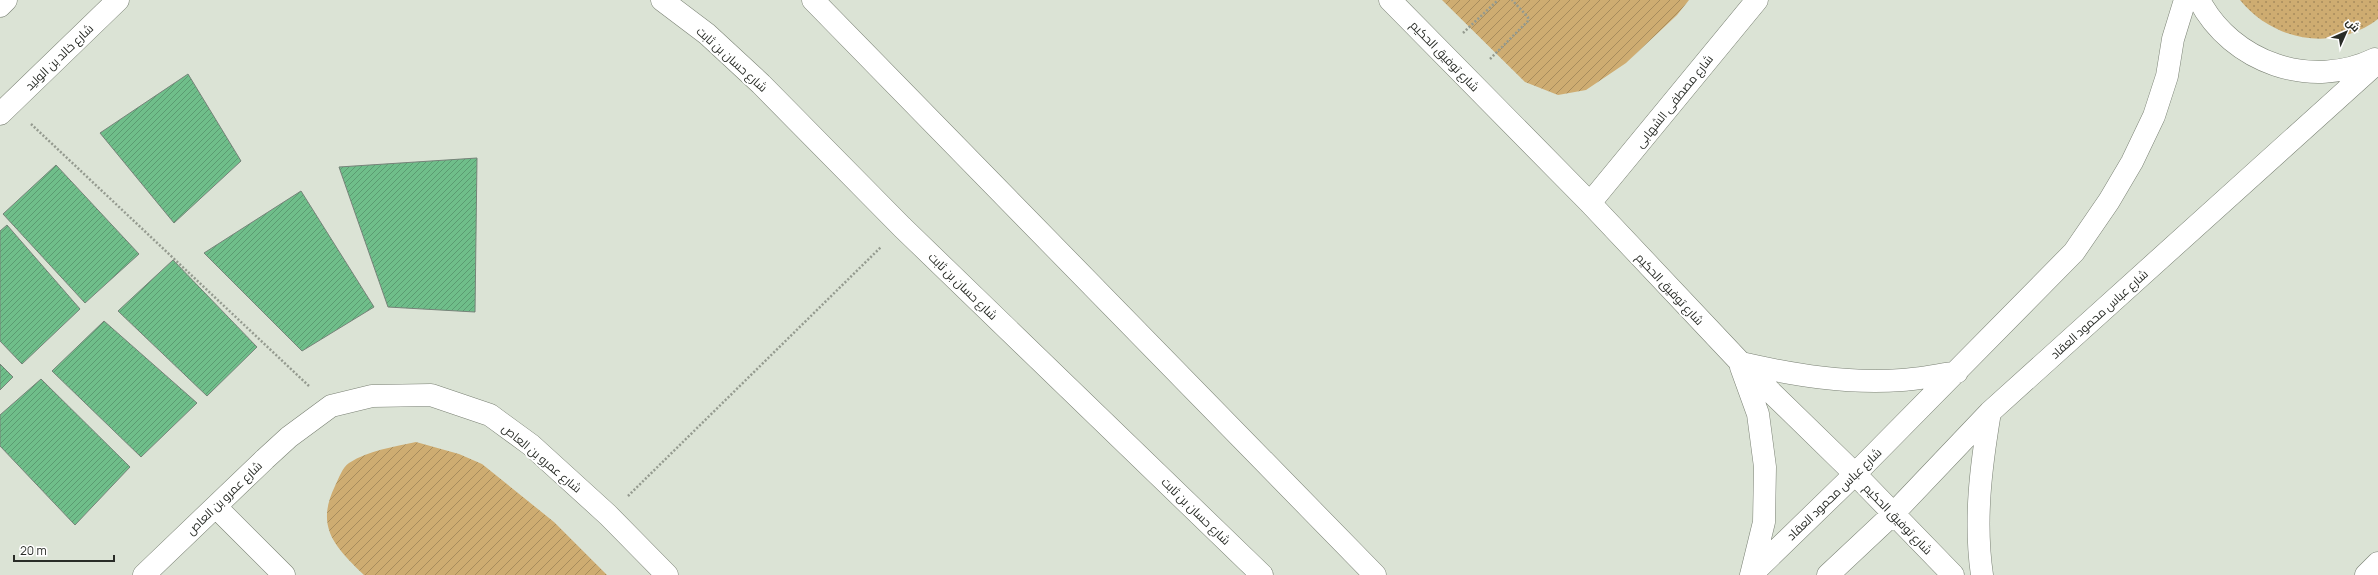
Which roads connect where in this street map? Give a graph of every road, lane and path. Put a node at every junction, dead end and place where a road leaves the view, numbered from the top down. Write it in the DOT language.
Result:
graph roads {
  1 [pos="6,0"];
  2 [pos="118,0"];
  3 [pos="662,0"];
  4 [pos="813,0"];
  5 [pos="1390,0"];
  6 [pos="1498,0"];
  7 [pos="1512,0"];
  8 [pos="1757,0"];
  9 [pos="2185,0"];
  10 [pos="2199,0"];
  11 [pos="0,6"];
  12 [pos="1441,54"];
  13 [pos="2378,57"];
  14 [pos="2378,62"];
  15 [pos="1468,81"];
  16 [pos="5,110"];
  17 [pos="1590,203"];
  18 [pos="902,227"];
  19 [pos="1740,362"];
  20 [pos="1957,372"];
  21 [pos="331,406"];
  22 [pos="1990,412"];
  23 [pos="1855,474"];
  24 [pos="216,507"];
  25 [pos="1893,514"];
  26 [pos="608,515"];
  27 [pos="2378,563"];
  28 [pos="144,575"];
  29 [pos="284,575"];
  30 [pos="667,575"];
  31 [pos="1262,575"];
  32 [pos="1375,575"];
  33 [pos="1751,575"];
  34 [pos="1828,575"];
  35 [pos="1953,575"];
  36 [pos="1982,575"];
  37 [pos="2366,575"];
  1 -- 11 [label="street"];
  2 -- 16 [label="street, شارع خالد بن الوليد"];
  3 -- 18 [label="street, شارع حسان بن ثابت"];
  4 -- 32 [label="street"];
  5 -- 12 [label="street, شارع توفيق الحكيم"];
  6 -- 12 [label="path"];
  7 -- 15 [label="path"];
  8 -- 17 [label="street, شارع مصطفى الشهابى"];
  9 -- 20 [label="street, شارع عباس محمود العقاد"];
  10 -- 13 [label="street"];
  12 -- 15 [label="street, شارع توفيق الحكيم"];
  14 -- 22 [label="street, شارع عباس محمود العقاد"];
  15 -- 17 [label="street, شارع توفيق الحكيم"];
  16 -- 21 [label="path"];
  17 -- 19 [label="street, شارع توفيق الحكيم"];
  18 -- 26 [label="path"];
  18 -- 31 [label="street, شارع حسان بن ثابت"];
  19 -- 20 [label="street"];
  19 -- 23 [label="street, شارع توفيق الحكيم"];
  19 -- 33 [label="street"];
  20 -- 23 [label="street, شارع عباس محمود العقاد"];
  21 -- 24 [label="street, شارع عمرو بن العاص"];
  21 -- 26 [label="street, شارع عمرو بن العاص"];
  22 -- 25 [label="street, شارع عباس محمود العقاد"];
  22 -- 36 [label="street"];
  23 -- 25 [label="street, شارع توفيق الحكيم"];
  23 -- 33 [label="street, شارع عباس محمود العقاد"];
  24 -- 28 [label="street, شارع عمرو بن العاص"];
  24 -- 29 [label="street"];
  25 -- 34 [label="street, شارع عباس محمود العقاد"];
  25 -- 35 [label="street, شارع توفيق الحكيم"];
  26 -- 30 [label="street, شارع عمرو بن العاص"];
  27 -- 37 [label="street"];
}
